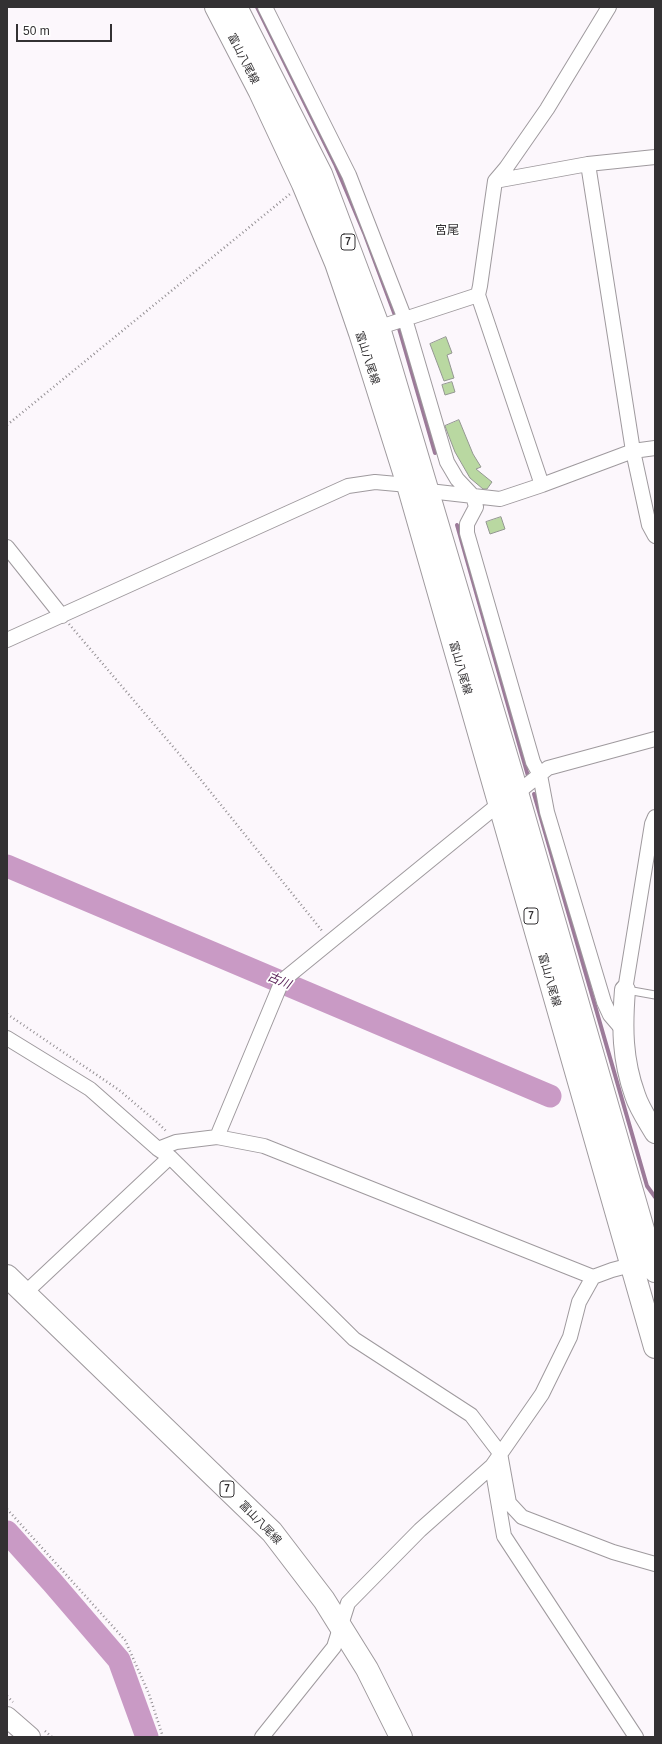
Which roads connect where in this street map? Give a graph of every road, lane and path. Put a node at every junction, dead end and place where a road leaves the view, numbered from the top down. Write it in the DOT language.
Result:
graph roads {
  1 [pos="216,7"];
  2 [pos="236,7"];
  3 [pos="265,7"];
  4 [pos="609,7"];
  5 [pos="655,157"];
  6 [pos="588,164"];
  7 [pos="495,181"];
  8 [pos="303,184"];
  9 [pos="478,295"];
  10 [pos="405,319"];
  11 [pos="369,330"];
  12 [pos="7,425"];
  13 [pos="655,448"];
  14 [pos="634,451"];
  15 [pos="408,485"];
  16 [pos="542,485"];
  17 [pos="428,491"];
  18 [pos="473,496"];
  19 [pos="655,536"];
  20 [pos="7,547"];
  21 [pos="62,616"];
  22 [pos="7,640"];
  23 [pos="655,739"];
  24 [pos="540,775"];
  25 [pos="517,792"];
  26 [pos="498,804"];
  27 [pos="655,817"];
  28 [pos="330,941"];
  29 [pos="625,990"];
  30 [pos="655,995"];
  31 [pos="622,1029"];
  32 [pos="7,1038"];
  33 [pos="655,1133"];
  34 [pos="217,1137"];
  35 [pos="158,1149"];
  36 [pos="170,1157"];
  37 [pos="654,1262"];
  38 [pos="631,1265"];
  39 [pos="7,1276"];
  40 [pos="593,1277"];
  41 [pos="25,1293"];
  42 [pos="655,1347"];
  43 [pos="500,1453"];
  44 [pos="492,1466"];
  45 [pos="7,1509"];
  46 [pos="655,1564"];
  47 [pos="340,1627"];
  48 [pos="7,1718"];
  49 [pos="30,1737"];
  50 [pos="163,1737"];
  51 [pos="262,1737"];
  52 [pos="401,1737"];
  53 [pos="636,1737"];
  1 -- 8 [label="main road, 富山八尾線 / 7"];
  2 -- 11 [label="main road, 富山八尾線 / 7"];
  3 -- 10 [label="street"];
  4 -- 7 [label="street"];
  5 -- 6 [label="street"];
  6 -- 7 [label="street"];
  6 -- 14 [label="street"];
  7 -- 9 [label="street"];
  8 -- 11 [label="main road, 富山八尾線 / 7"];
  8 -- 12 [label="path"];
  9 -- 10 [label="street"];
  9 -- 16 [label="street"];
  10 -- 11 [label="street"];
  10 -- 18 [label="street"];
  11 -- 15 [label="main road, 富山八尾線 / 7"];
  11 -- 17 [label="main road, 富山八尾線 / 7"];
  13 -- 14 [label="street"];
  14 -- 16 [label="street"];
  14 -- 19 [label="street"];
  15 -- 17 [label="street"];
  15 -- 21 [label="street"];
  15 -- 26 [label="main road, 富山八尾線 / 7"];
  16 -- 18 [label="street"];
  17 -- 18 [label="street"];
  17 -- 25 [label="main road, 富山八尾線 / 7"];
  18 -- 24 [label="street"];
  20 -- 21 [label="street"];
  21 -- 22 [label="street"];
  21 -- 28 [label="path"];
  23 -- 24 [label="street"];
  24 -- 25 [label="street"];
  24 -- 31 [label="street"];
  25 -- 26 [label="street"];
  25 -- 37 [label="main road, 富山八尾線 / 7"];
  26 -- 28 [label="street"];
  26 -- 38 [label="main road, 富山八尾線 / 7"];
  27 -- 29 [label="street"];
  28 -- 34 [label="street"];
  29 -- 30 [label="lane"];
  29 -- 31 [label="street"];
  31 -- 33 [label="street"];
  32 -- 35 [label="street"];
  34 -- 35 [label="street"];
  34 -- 40 [label="street"];
  35 -- 36 [label="street"];
  36 -- 41 [label="street"];
  36 -- 43 [label="street"];
  37 -- 38 [label="street"];
  38 -- 40 [label="street"];
  38 -- 42 [label="main road, 富山八尾線 / 7"];
  39 -- 41 [label="main road, 富山八尾線 / 7"];
  40 -- 43 [label="street"];
  41 -- 47 [label="main road, 富山八尾線 / 7"];
  43 -- 44 [label="street"];
  43 -- 46 [label="street"];
  44 -- 47 [label="street"];
  44 -- 53 [label="street"];
  45 -- 50 [label="path"];
  47 -- 51 [label="street"];
  47 -- 52 [label="main road, 富山八尾線 / 7"];
  48 -- 49 [label="street"];
}
